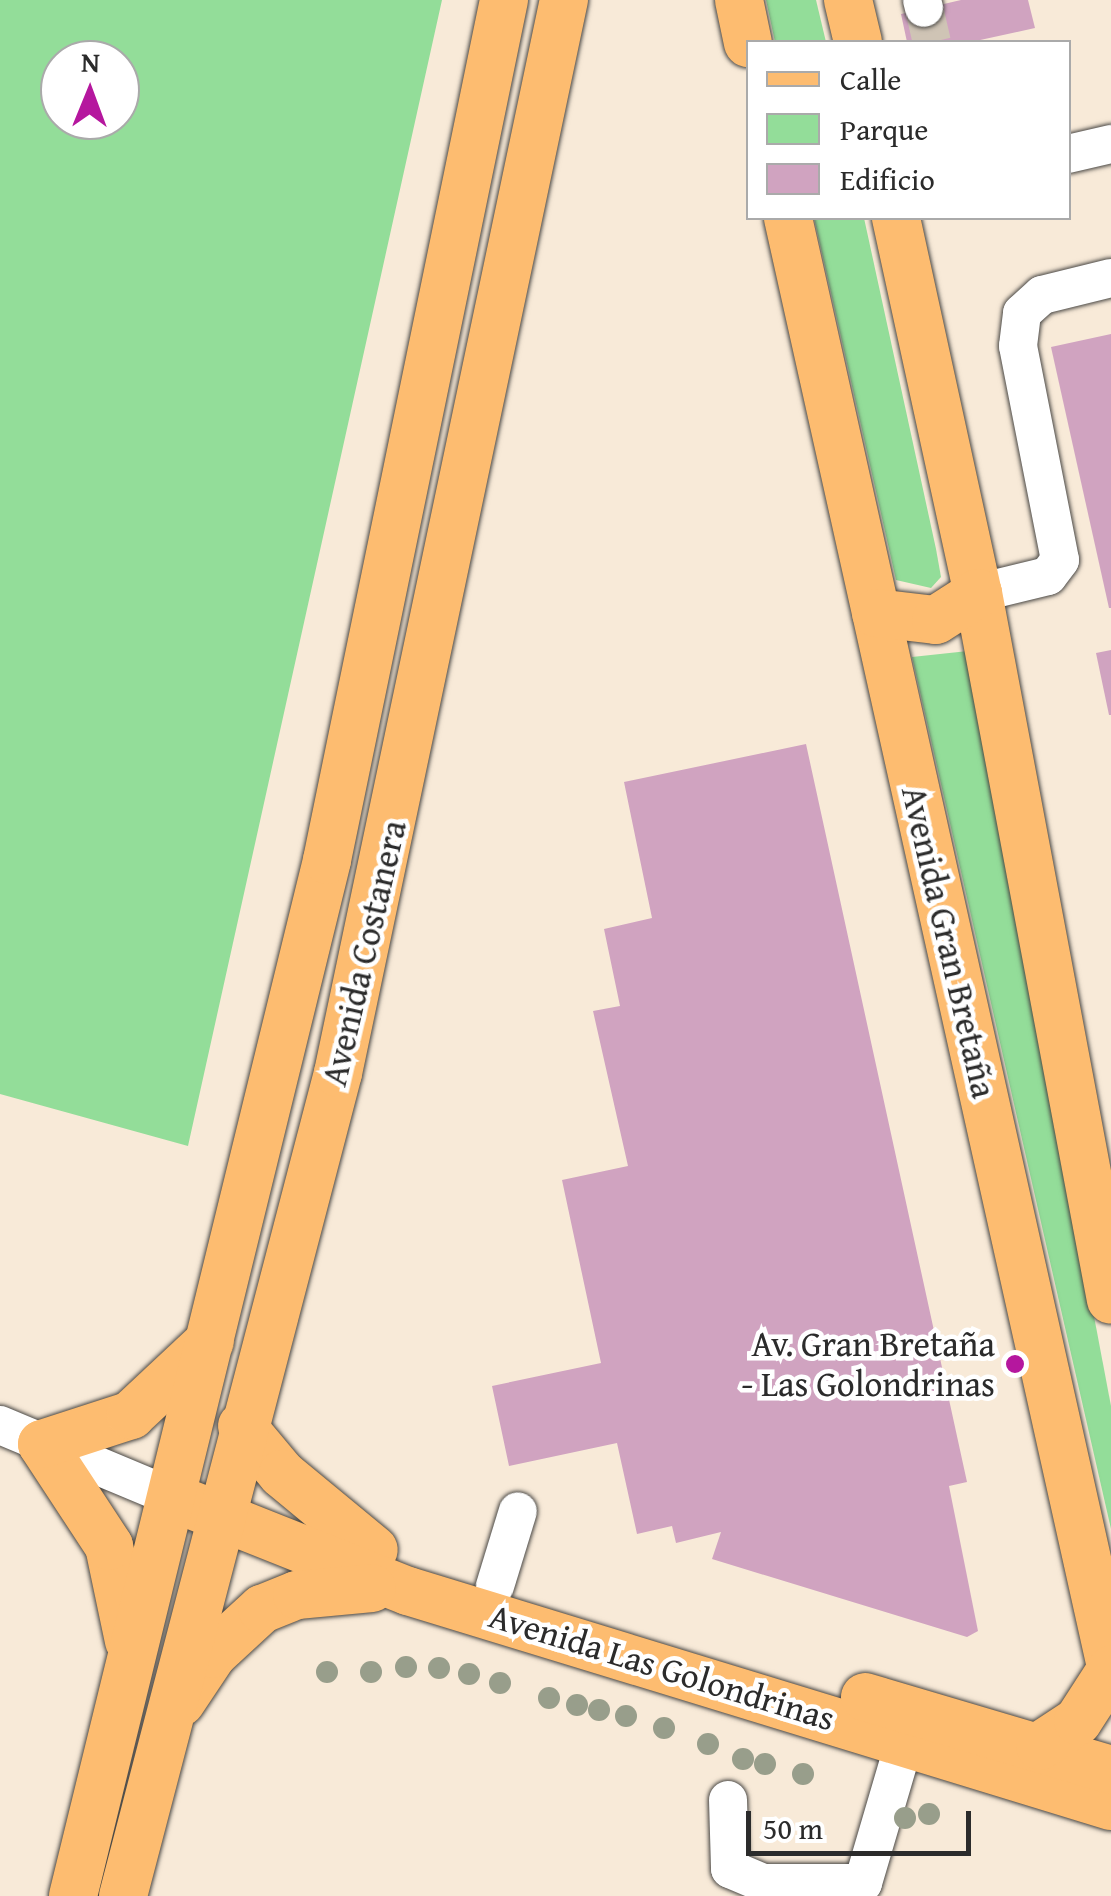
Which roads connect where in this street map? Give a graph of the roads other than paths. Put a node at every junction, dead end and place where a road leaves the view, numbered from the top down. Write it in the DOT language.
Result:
graph roads {
  1 [pos="504,0"];
  2 [pos="739,0"];
  3 [pos="848,0"];
  4 [pos="564,6"];
  5 [pos="747,40"];
  6 [pos="858,40"];
  7 [pos="1111,144"];
  8 [pos="1071,153"];
  9 [pos="788,220"];
  10 [pos="896,220"];
  11 [pos="1111,278"];
  12 [pos="978,593"];
  13 [pos="876,613"];
  14 [pos="1111,1300"];
  15 [pos="214,1335"];
  16 [pos="242,1426"];
  17 [pos="21,1435"];
  18 [pos="172,1497"];
  19 [pos="518,1511"];
  20 [pos="218,1514"];
  21 [pos="374,1550"];
  22 [pos="495,1586"];
  23 [pos="408,1591"];
  24 [pos="131,1664"];
  25 [pos="1111,1668"];
  26 [pos="905,1740"];
  27 [pos="157,1744"];
  28 [pos="1040,1746"];
  29 [pos="1111,1770"];
  30 [pos="728,1800"];
  31 [pos="1111,1806"];
  32 [pos="862,1890"];
  33 [pos="73,1896"];
  34 [pos="123,1896"];
  1 -- 15 [label="main road, Avenida Costanera"];
  2 -- 5 [label="main road"];
  3 -- 6 [label="main road"];
  4 -- 16 [label="main road, Avenida Costanera"];
  7 -- 8 [label="street"];
  9 -- 13 [label="main road, Avenida Gran Bretaña"];
  10 -- 12 [label="main road"];
  11 -- 12 [label="street"];
  12 -- 13 [label="main road"];
  12 -- 14 [label="main road"];
  13 -- 25 [label="main road, Avenida Gran Bretaña"];
  15 -- 17 [label="main road"];
  15 -- 18 [label="main road, Avenida Costanera"];
  16 -- 20 [label="main road, Avenida Costanera"];
  16 -- 21 [label="main road"];
  17 -- 18 [label="street, Avenida Las Golondrinas"];
  17 -- 24 [label="main road"];
  18 -- 20 [label="main road, Avenida Las Golondrinas"];
  18 -- 24 [label="main road, Avenida Costanera"];
  19 -- 22 [label="street"];
  20 -- 21 [label="main road, Avenida Las Golondrinas"];
  20 -- 23 [label="main road, Avenida Las Golondrinas"];
  20 -- 27 [label="main road, Avenida Costanera"];
  21 -- 22 [label="main road, Avenida Las Golondrinas"];
  22 -- 28 [label="main road, Avenida Las Golondrinas"];
  23 -- 26 [label="main road, Avenida Las Golondrinas"];
  23 -- 27 [label="main road"];
  24 -- 33 [label="main road, Avenida Costanera"];
  25 -- 28 [label="main road"];
  26 -- 31 [label="main road, Avenida Las Golondrinas"];
  26 -- 32 [label="street"];
  27 -- 34 [label="main road, Avenida Costanera"];
  28 -- 29 [label="main road, Avenida Las Golondrinas"];
  30 -- 32 [label="street"];
}
